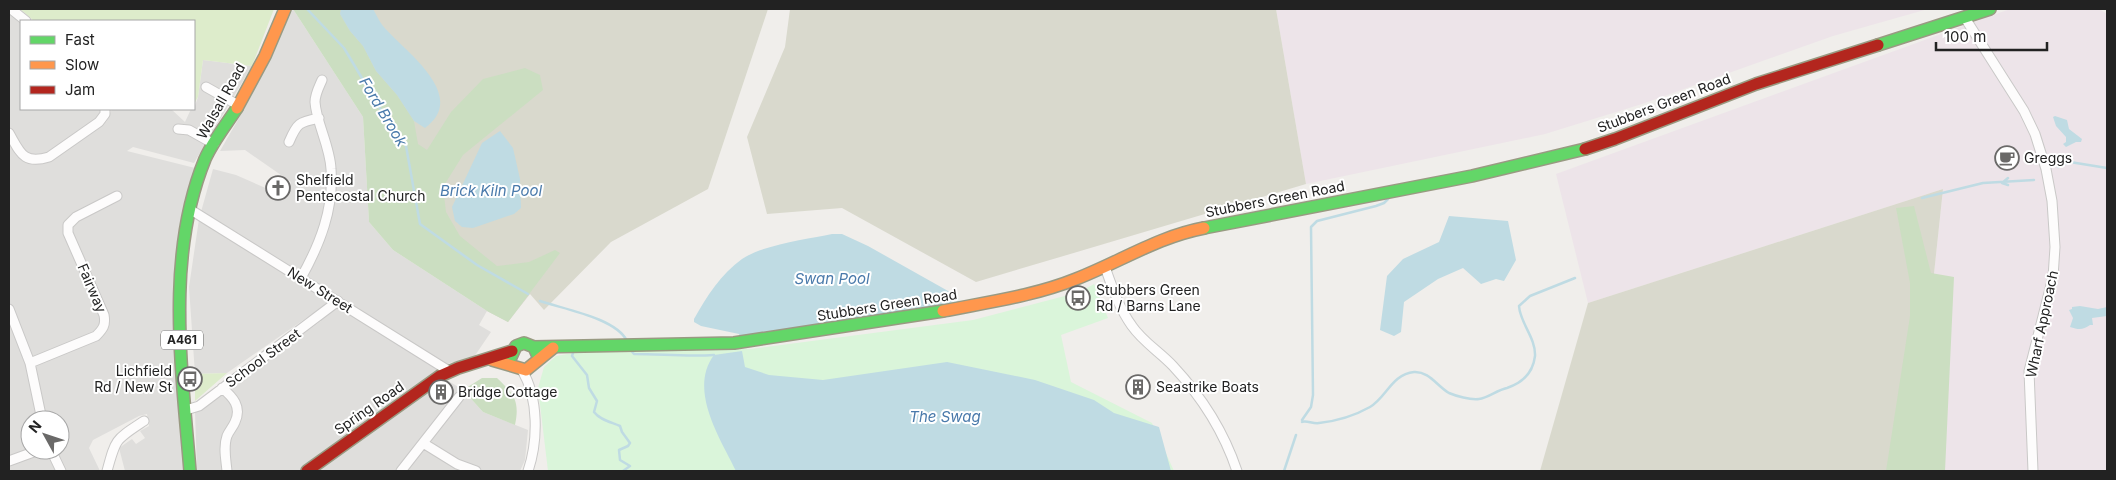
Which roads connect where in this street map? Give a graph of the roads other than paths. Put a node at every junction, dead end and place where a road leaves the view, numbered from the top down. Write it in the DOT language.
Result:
graph roads {
  1 [pos="11,9"];
  2 [pos="285,9"];
  3 [pos="1990,9"];
  4 [pos="1966,18"];
  5 [pos="25,20"];
  6 [pos="322,80"];
  7 [pos="206,87"];
  8 [pos="238,105"];
  9 [pos="106,110"];
  10 [pos="319,118"];
  11 [pos="183,132"];
  12 [pos="9,133"];
  13 [pos="289,142"];
  14 [pos="214,144"];
  15 [pos="117,196"];
  16 [pos="191,210"];
  17 [pos="1105,266"];
  18 [pos="301,278"];
  19 [pos="338,301"];
  20 [pos="9,309"];
  21 [pos="534,347"];
  22 [pos="553,348"];
  23 [pos="512,351"];
  24 [pos="492,360"];
  25 [pos="30,363"];
  26 [pos="536,364"];
  27 [pos="518,368"];
  28 [pos="449,371"];
  29 [pos="529,382"];
  30 [pos="222,388"];
  31 [pos="458,403"];
  32 [pos="40,410"];
  33 [pos="186,410"];
  34 [pos="144,421"];
  35 [pos="132,429"];
  36 [pos="138,437"];
  37 [pos="423,443"];
  38 [pos="107,471"];
  39 [pos="190,471"];
  40 [pos="227,471"];
  41 [pos="307,471"];
  42 [pos="401,471"];
  43 [pos="476,471"];
  44 [pos="528,471"];
  45 [pos="1237,471"];
  46 [pos="2033,471"];
  1 -- 5 [label="street"];
  2 -- 8 [label="main road, Walsall Road / A461"];
  3 -- 4 [label="main road, Stubbers Green Road"];
  4 -- 17 [label="main road, Stubbers Green Road"];
  4 -- 46 [label="street, Wharf Approach"];
  6 -- 10 [label="street"];
  7 -- 8 [label="street"];
  8 -- 14 [label="main road, Walsall Road / A461"];
  9 -- 12 [label="street"];
  10 -- 13 [label="street"];
  10 -- 18 [label="street"];
  11 -- 14 [label="street"];
  14 -- 16 [label="main road, Walsall Road / A461"];
  15 -- 25 [label="street, Fairway"];
  16 -- 18 [label="street, New Street"];
  16 -- 33 [label="main road, A461"];
  17 -- 22 [label="main road, Stubbers Green Road"];
  17 -- 45 [label="street"];
  18 -- 19 [label="street, New Street"];
  19 -- 28 [label="street, New Street"];
  19 -- 30 [label="street, School Street"];
  20 -- 25 [label="street"];
  21 -- 22 [label="main road, Stubbers Green Road"];
  21 -- 23 [label="main road"];
  21 -- 26 [label="main road"];
  22 -- 26 [label="main road"];
  23 -- 24 [label="main road"];
  23 -- 27 [label="main road"];
  24 -- 27 [label="main road"];
  24 -- 28 [label="main road"];
  25 -- 32 [label="street"];
  26 -- 27 [label="main road"];
  26 -- 29 [label="street"];
  27 -- 29 [label="street"];
  28 -- 41 [label="main road, Spring Road"];
  29 -- 44 [label="street"];
  30 -- 33 [label="street, School Street"];
  30 -- 40 [label="street"];
  31 -- 37 [label="street"];
  33 -- 39 [label="main road, A461"];
  34 -- 35 [label="street"];
  35 -- 36 [label="street"];
  35 -- 38 [label="street"];
  37 -- 42 [label="street"];
  37 -- 43 [label="street"];
}
